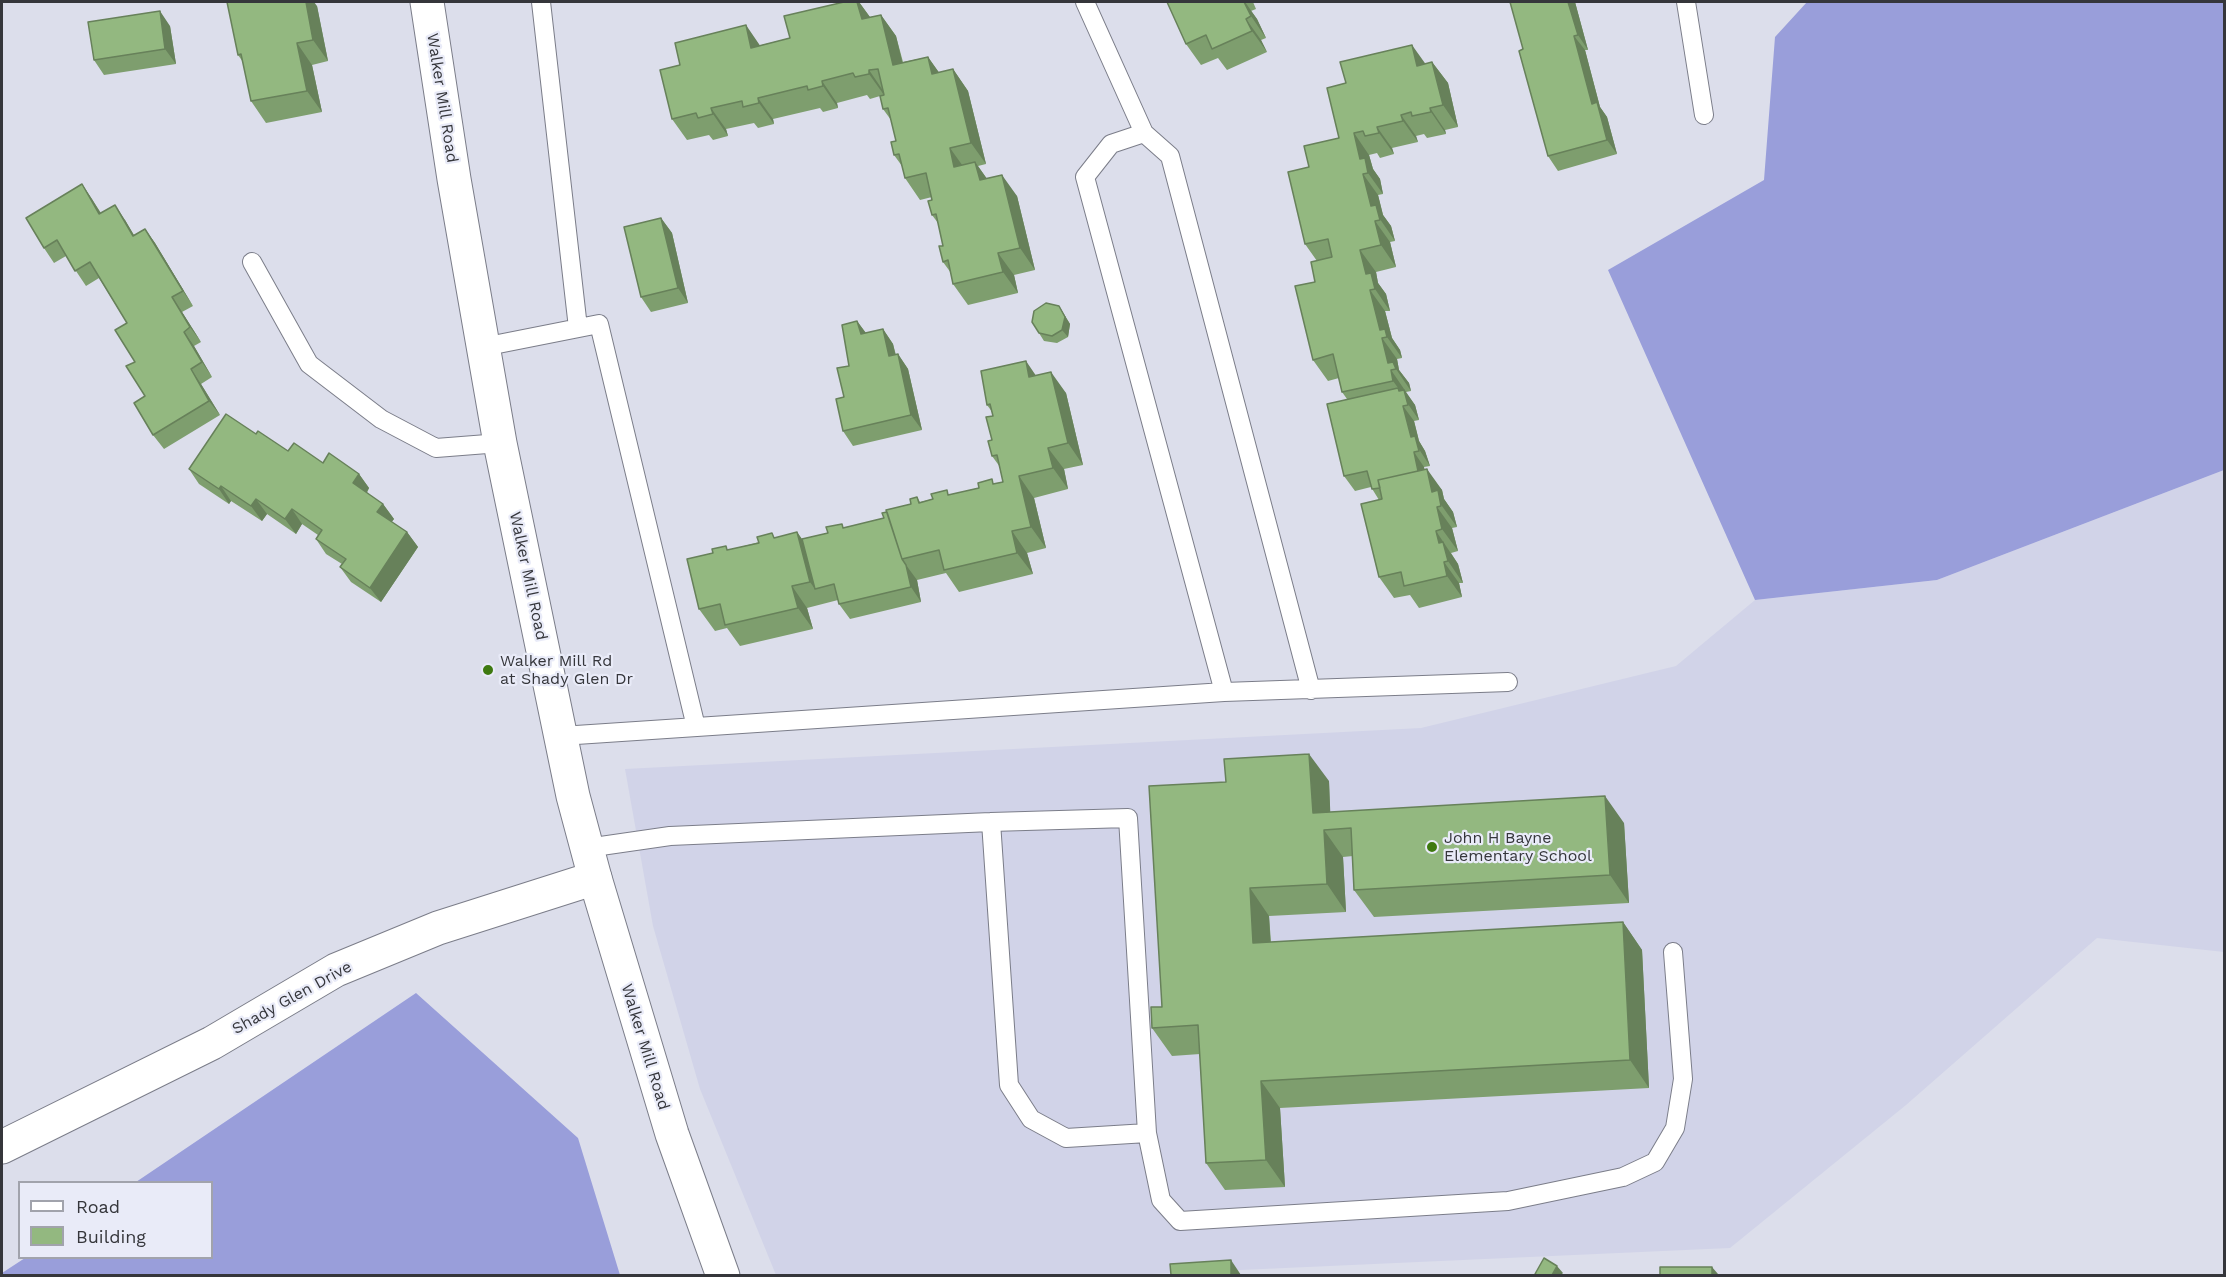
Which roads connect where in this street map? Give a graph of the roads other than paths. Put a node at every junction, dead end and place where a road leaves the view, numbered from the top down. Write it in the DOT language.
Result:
graph roads {
  1 [pos="427,2"];
  2 [pos="541,2"];
  3 [pos="1085,2"];
  4 [pos="1686,2"];
  5 [pos="1704,116"];
  6 [pos="1144,133"];
  7 [pos="252,262"];
  8 [pos="578,328"];
  9 [pos="483,347"];
  10 [pos="500,443"];
  11 [pos="1508,682"];
  12 [pos="1311,690"];
  13 [pos="1224,692"];
  14 [pos="696,727"];
  15 [pos="561,736"];
  16 [pos="991,822"];
  17 [pos="591,863"];
  18 [pos="1673,952"];
  19 [pos="1147,1133"];
  20 [pos="2,1147"];
  21 [pos="723,1275"];
  1 -- 9 [label="main road, Walker Mill Road"];
  2 -- 8 [label="lane"];
  3 -- 6 [label="lane"];
  4 -- 5 [label="lane"];
  6 -- 12 [label="lane"];
  6 -- 13 [label="lane"];
  7 -- 10 [label="lane"];
  8 -- 9 [label="lane"];
  8 -- 14 [label="lane"];
  9 -- 10 [label="main road, Walker Mill Road"];
  10 -- 15 [label="main road, Walker Mill Road"];
  11 -- 12 [label="lane"];
  12 -- 13 [label="lane"];
  13 -- 14 [label="lane"];
  14 -- 15 [label="lane"];
  15 -- 17 [label="main road, Walker Mill Road"];
  16 -- 17 [label="lane"];
  16 -- 19 [label="lane"];
  16 -- 19 [label="lane"];
  17 -- 20 [label="main road, Shady Glen Drive"];
  17 -- 21 [label="main road, Walker Mill Road"];
  18 -- 19 [label="lane"];
}
